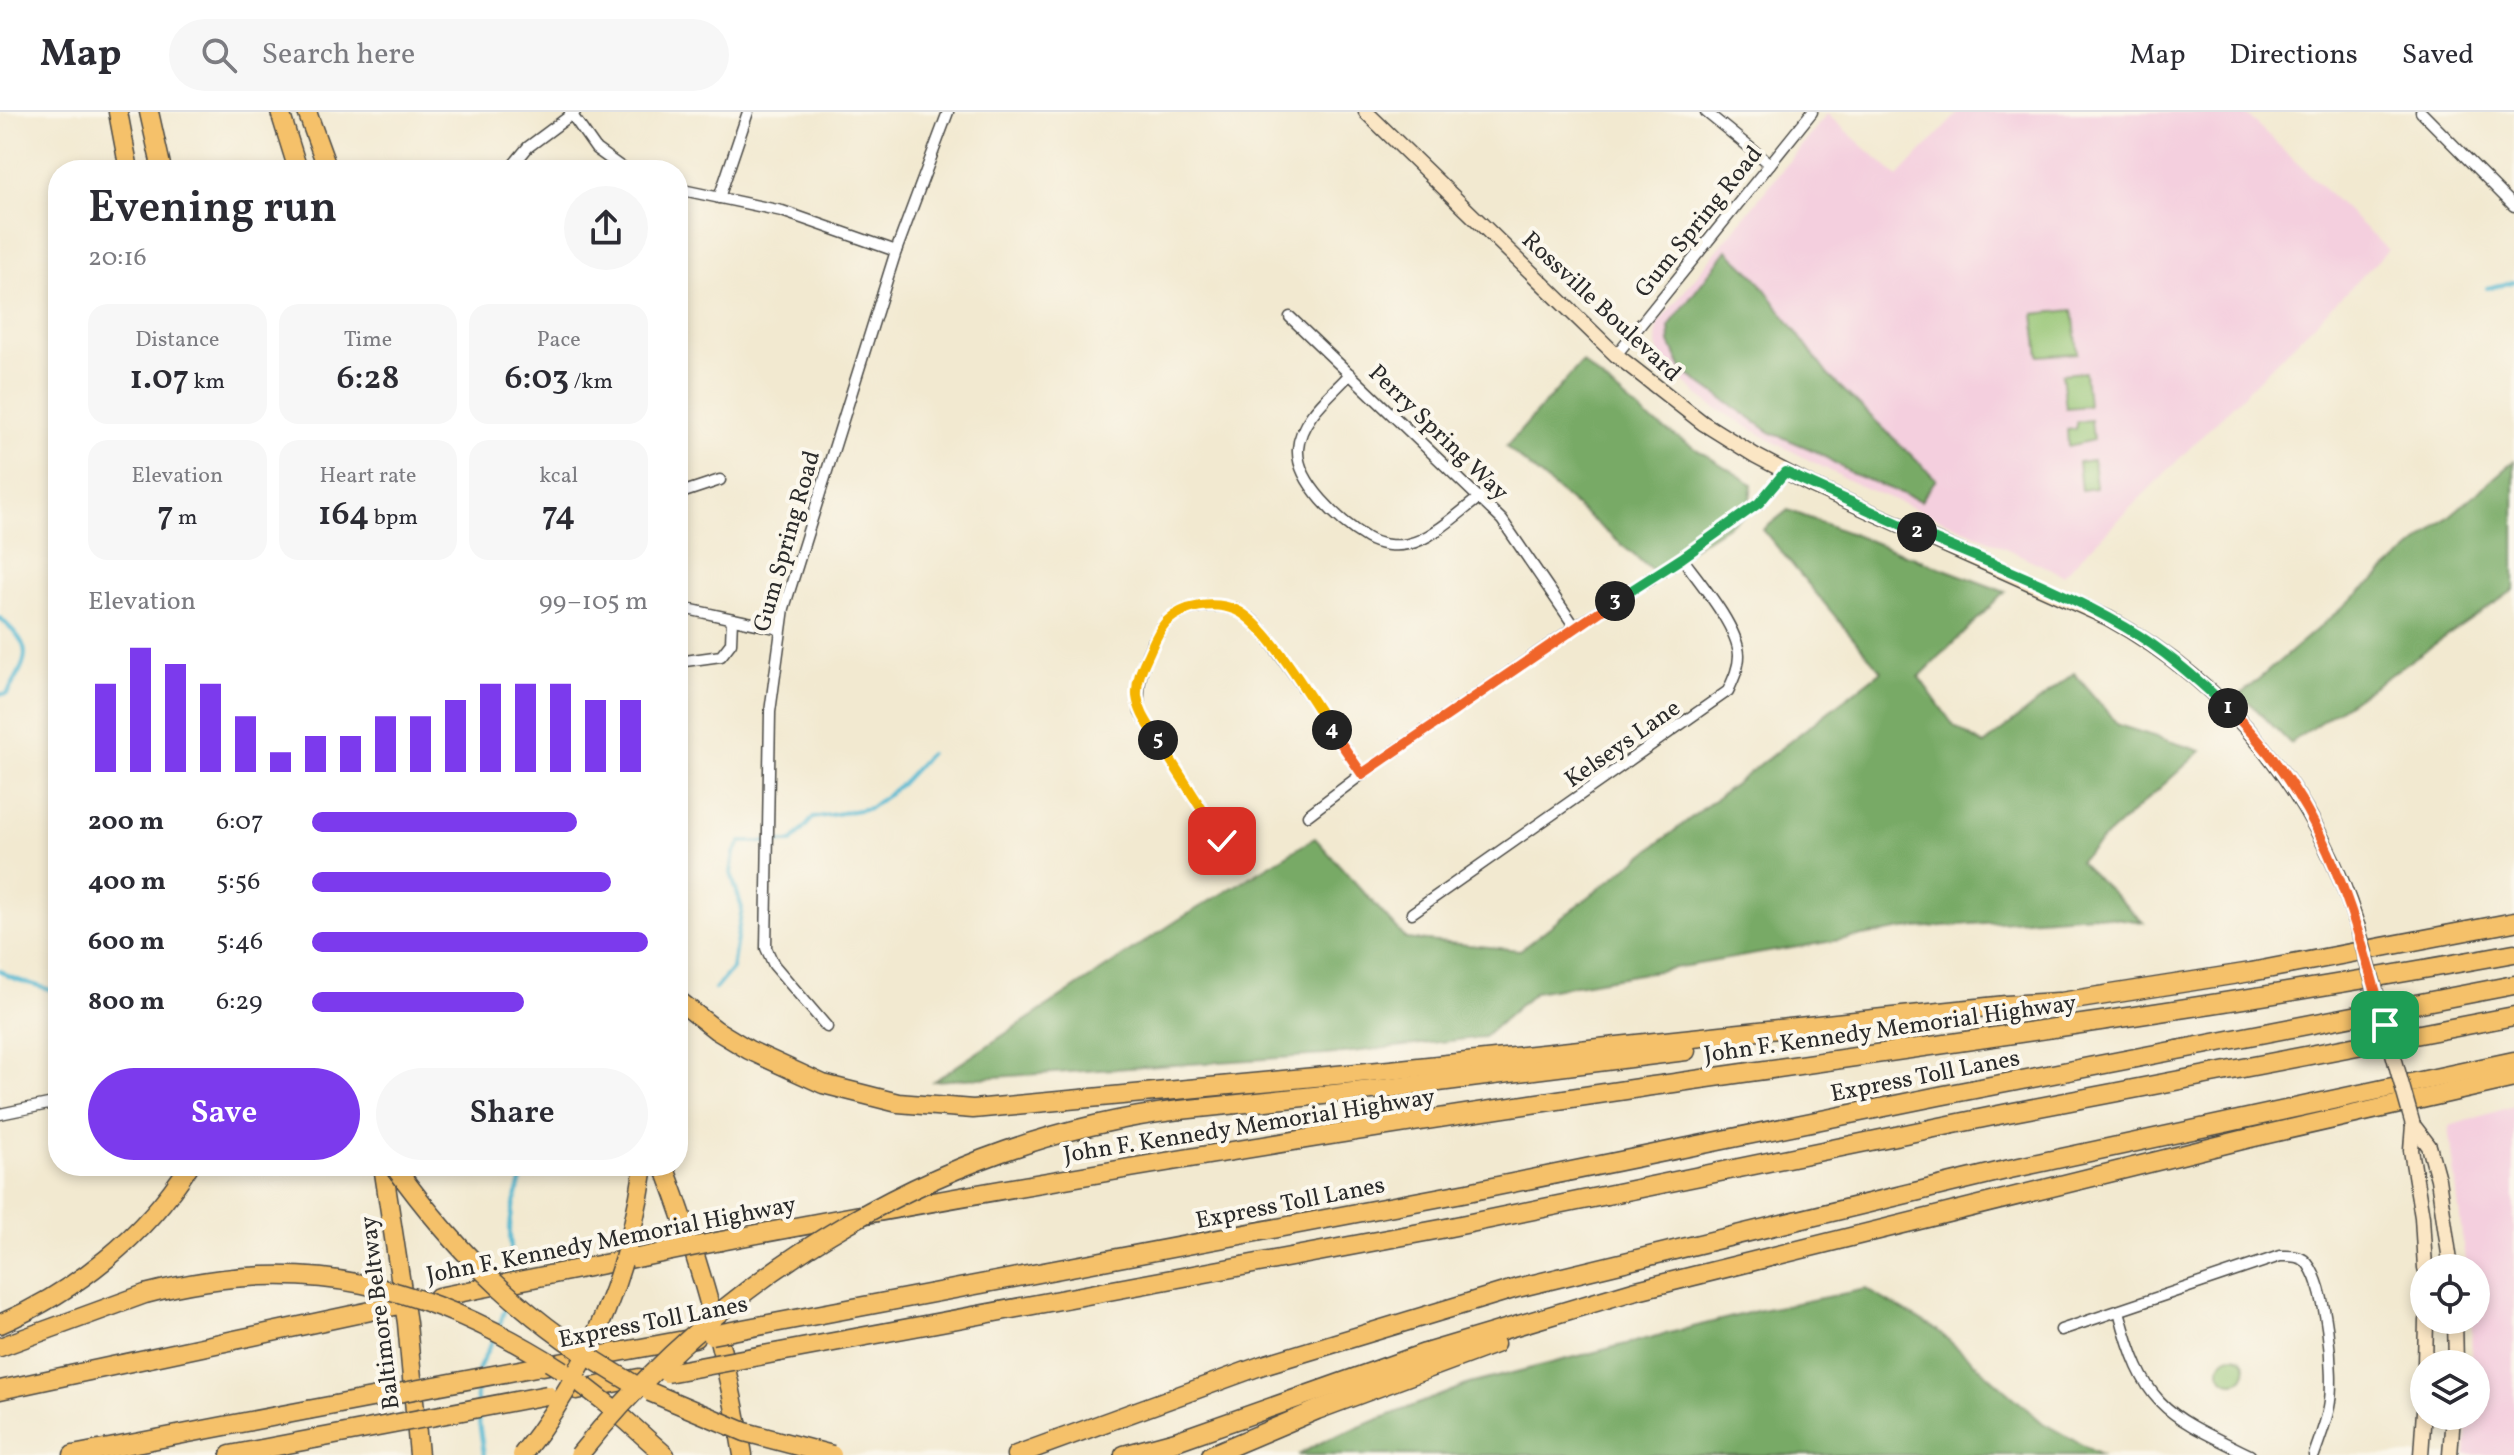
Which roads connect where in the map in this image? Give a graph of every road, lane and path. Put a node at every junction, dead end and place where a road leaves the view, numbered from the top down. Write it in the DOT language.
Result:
graph roads {
  1 [pos="118,112"];
  2 [pos="149,112"];
  3 [pos="280,112"];
  4 [pos="307,112"];
  5 [pos="748,112"];
  6 [pos="948,112"];
  7 [pos="1366,112"];
  8 [pos="1706,112"];
  9 [pos="1812,112"];
  10 [pos="2421,112"];
  11 [pos="572,113"];
  12 [pos="127,160"];
  13 [pos="160,160"];
  14 [pos="295,160"];
  15 [pos="324,160"];
  16 [pos="517,160"];
  17 [pos="611,160"];
  18 [pos="1770,164"];
  19 [pos="688,191"];
  20 [pos="719,198"];
  21 [pos="2514,206"];
  22 [pos="896,251"];
  23 [pos="1290,317"];
  24 [pos="1616,355"];
  25 [pos="1350,374"];
  26 [pos="1785,472"];
  27 [pos="720,480"];
  28 [pos="688,491"];
  29 [pos="1480,497"];
  30 [pos="1682,558"];
  31 [pos="688,609"];
  32 [pos="732,619"];
  33 [pos="1575,627"];
  34 [pos="780,629"];
  35 [pos="688,661"];
  36 [pos="1362,774"];
  37 [pos="1308,815"];
  38 [pos="1222,841"];
  39 [pos="1412,913"];
  40 [pos="2514,922"];
  41 [pos="2514,953"];
  42 [pos="2514,985"];
  43 [pos="2058,1002"];
  44 [pos="688,1008"];
  45 [pos="2514,1016"];
  46 [pos="827,1027"];
  47 [pos="2514,1061"];
  48 [pos="2514,1078"];
  49 [pos="48,1104"];
  50 [pos="0,1114"];
  51 [pos="2413,1125"];
  52 [pos="182,1176"];
  53 [pos="385,1176"];
  54 [pos="401,1176"];
  55 [pos="642,1176"];
  56 [pos="667,1176"];
  57 [pos="2424,1254"];
  58 [pos="2449,1254"];
  59 [pos="1726,1270"];
  60 [pos="2119,1311"];
  61 [pos="0,1324"];
  62 [pos="2061,1330"];
  63 [pos="0,1347"];
  64 [pos="0,1390"];
  65 [pos="2423,1430"];
  66 [pos="2452,1430"];
  67 [pos="73,1455"];
  68 [pos="230,1455"];
  69 [pos="419,1455"];
  70 [pos="522,1455"];
  71 [pos="579,1455"];
  72 [pos="665,1455"];
  73 [pos="743,1455"];
  74 [pos="832,1455"];
  75 [pos="1016,1455"];
  76 [pos="1124,1455"];
  77 [pos="1211,1455"];
  78 [pos="2250,1455"];
  79 [pos="2314,1455"];
  80 [pos="2421,1455"];
  81 [pos="2450,1455"];
  1 -- 12 [label="highway"];
  2 -- 13 [label="highway"];
  3 -- 14 [label="highway"];
  4 -- 15 [label="highway"];
  5 -- 20 [label="street"];
  6 -- 22 [label="street, Gum Spring Road"];
  7 -- 24 [label="main road, Rossville Boulevard"];
  8 -- 18 [label="street"];
  9 -- 18 [label="street, Gum Spring Road"];
  10 -- 21 [label="street"];
  11 -- 16 [label="street"];
  11 -- 17 [label="street"];
  18 -- 24 [label="street, Gum Spring Road"];
  19 -- 20 [label="street"];
  20 -- 22 [label="street"];
  22 -- 34 [label="street, Gum Spring Road"];
  23 -- 25 [label="street, Perry Spring Way"];
  24 -- 26 [label="main road, Rossville Boulevard"];
  25 -- 29 [label="street, Perry Spring Way"];
  25 -- 29 [label="street"];
  26 -- 30 [label="street"];
  26 -- 51 [label="main road, Rossville Boulevard, bridge"];
  27 -- 28 [label="street"];
  29 -- 33 [label="street, Perry Spring Way"];
  30 -- 33 [label="street"];
  30 -- 39 [label="street, Kelseys Lane"];
  31 -- 32 [label="street"];
  32 -- 34 [label="street"];
  32 -- 35 [label="street"];
  33 -- 36 [label="street"];
  34 -- 46 [label="street, Gum Spring Road"];
  36 -- 37 [label="street"];
  36 -- 38 [label="street"];
  40 -- 43 [label="highway"];
  41 -- 64 [label="highway, John F. Kennedy Memorial Highway, bridge"];
  42 -- 67 [label="highway, Express Toll Lanes, bridge"];
  43 -- 44 [label="highway"];
  43 -- 71 [label="highway, bridge"];
  45 -- 68 [label="highway, bridge"];
  47 -- 75 [label="highway"];
  48 -- 59 [label="highway"];
  49 -- 50 [label="street"];
  51 -- 57 [label="main road, Rossville Boulevard"];
  51 -- 58 [label="main road, Rossville Boulevard"];
  52 -- 61 [label="highway"];
  53 -- 69 [label="highway, Baltimore Beltway"];
  54 -- 74 [label="highway, bridge"];
  55 -- 70 [label="highway, bridge"];
  56 -- 73 [label="highway"];
  59 -- 76 [label="highway"];
  59 -- 77 [label="highway"];
  60 -- 62 [label="street"];
  60 -- 78 [label="street"];
  60 -- 79 [label="street"];
  63 -- 72 [label="highway, bridge"];
  65 -- 80 [label="main road"];
  66 -- 81 [label="main road"];
}
